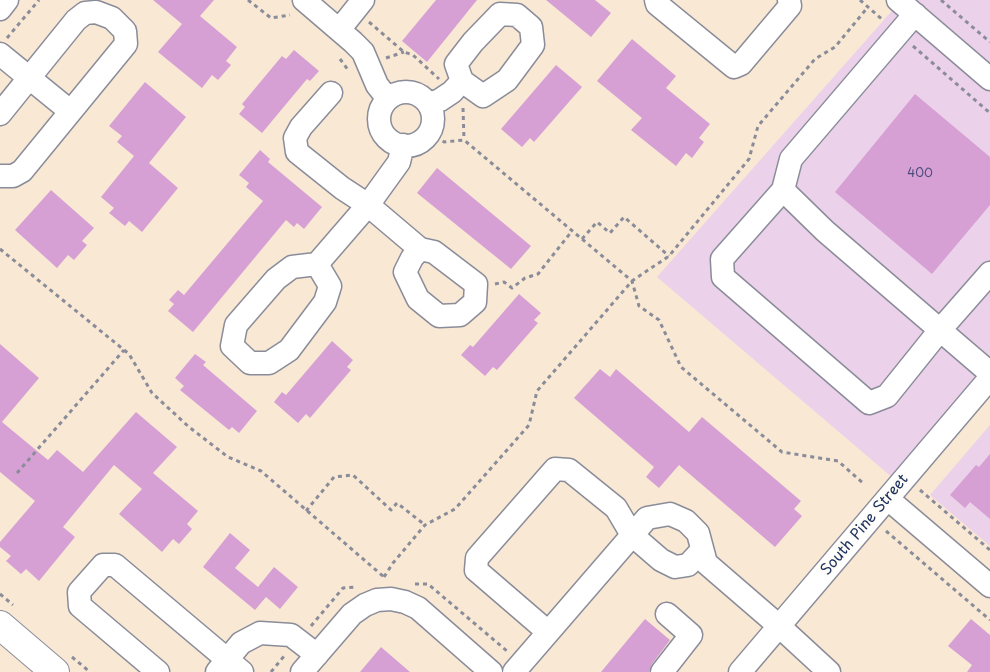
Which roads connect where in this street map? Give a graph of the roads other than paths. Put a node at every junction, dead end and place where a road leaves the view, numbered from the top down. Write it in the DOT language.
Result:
graph roads {
  1 [pos="7,0"];
  2 [pos="304,0"];
  3 [pos="656,0"];
  4 [pos="789,0"];
  5 [pos="359,5"];
  6 [pos="907,7"];
  7 [pos="0,9"];
  8 [pos="339,30"];
  9 [pos="3,47"];
  10 [pos="29,78"];
  11 [pos="990,79"];
  12 [pos="457,87"];
  13 [pos="331,93"];
  14 [pos="388,99"];
  15 [pos="429,104"];
  16 [pos="70,112"];
  17 [pos="0,114"];
  18 [pos="403,145"];
  19 [pos="0,176"];
  20 [pos="782,190"];
  21 [pos="368,205"];
  22 [pos="420,249"];
  23 [pos="317,264"];
  24 [pos="990,273"];
  25 [pos="940,330"];
  26 [pos="990,373"];
  27 [pos="990,378"];
  28 [pos="888,498"];
  29 [pos="632,535"];
  30 [pos="702,550"];
  31 [pos="990,586"];
  32 [pos="667,614"];
  33 [pos="0,625"];
  34 [pos="779,626"];
  35 [pos="548,632"];
  36 [pos="317,655"];
  37 [pos="229,668"];
  38 [pos="55,672"];
  39 [pos="158,672"];
  40 [pos="302,672"];
  41 [pos="491,672"];
  42 [pos="514,672"];
  43 [pos="662,672"];
  44 [pos="740,672"];
  45 [pos="829,672"];
  1 -- 7 [label="street"];
  2 -- 8 [label="street"];
  3 -- 4 [label="street"];
  5 -- 8 [label="street"];
  6 -- 11 [label="street"];
  6 -- 20 [label="street"];
  8 -- 14 [label="street"];
  9 -- 10 [label="street"];
  10 -- 16 [label="street"];
  10 -- 16 [label="street"];
  10 -- 17 [label="street"];
  12 -- 15 [label="street"];
  13 -- 21 [label="street"];
  14 -- 15 [label="street"];
  14 -- 18 [label="street"];
  15 -- 18 [label="street"];
  16 -- 19 [label="street"];
  18 -- 21 [label="street"];
  20 -- 25 [label="street"];
  20 -- 25 [label="street"];
  21 -- 22 [label="street"];
  21 -- 23 [label="street"];
  23 -- 23 [label="street"];
  24 -- 25 [label="street"];
  25 -- 26 [label="street"];
  27 -- 28 [label="street, South Pine Street"];
  28 -- 31 [label="street"];
  28 -- 34 [label="street, South Pine Street"];
  29 -- 30 [label="street"];
  29 -- 30 [label="street"];
  29 -- 35 [label="street"];
  29 -- 35 [label="street"];
  30 -- 34 [label="street"];
  32 -- 43 [label="street"];
  33 -- 38 [label="main road"];
  34 -- 44 [label="street, South Pine Street"];
  34 -- 45 [label="street"];
  35 -- 42 [label="street"];
  36 -- 37 [label="street"];
  36 -- 40 [label="street"];
  36 -- 41 [label="street"];
  37 -- 39 [label="street"];
}
